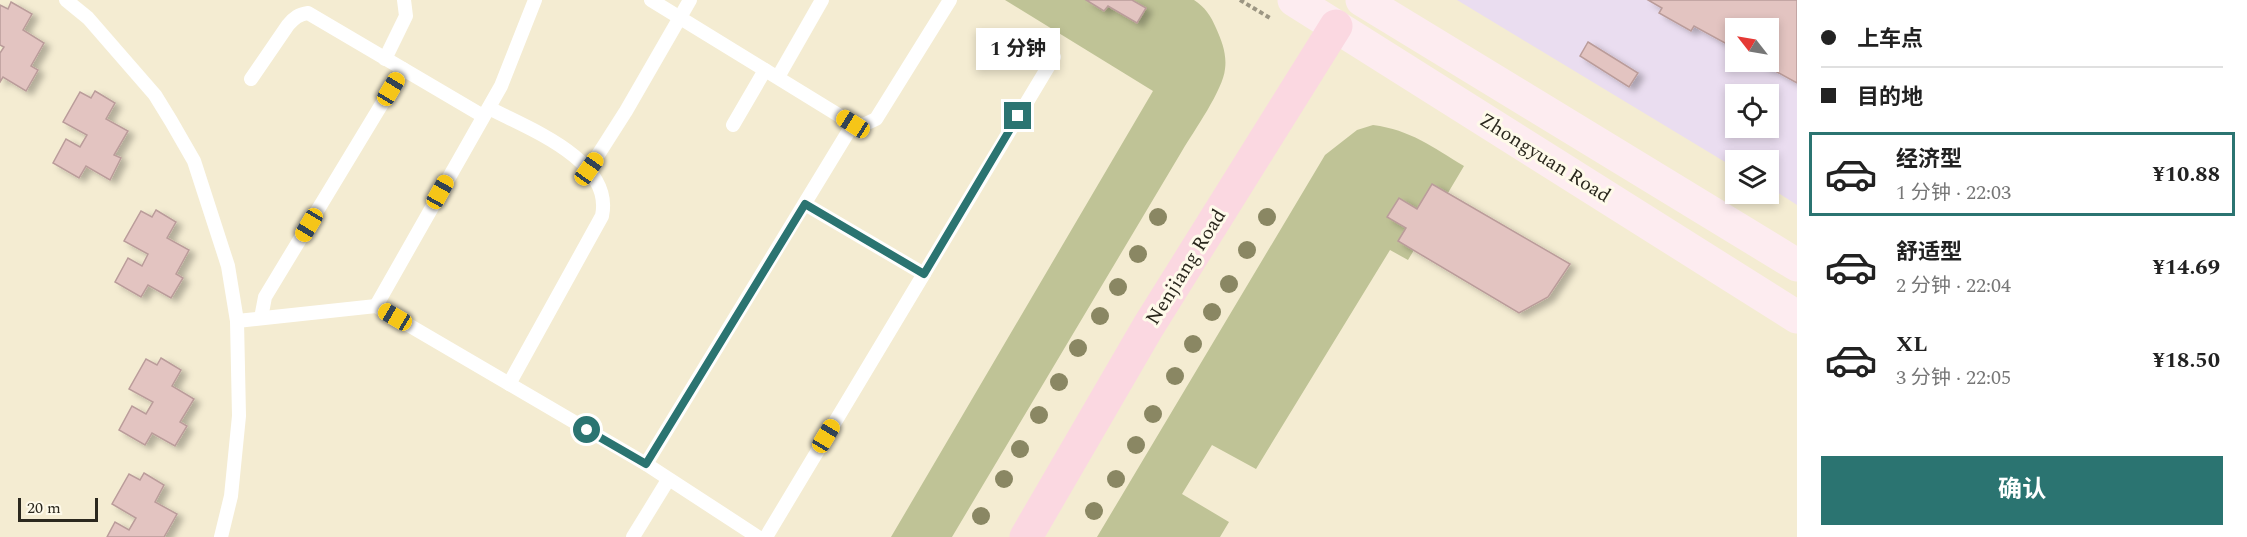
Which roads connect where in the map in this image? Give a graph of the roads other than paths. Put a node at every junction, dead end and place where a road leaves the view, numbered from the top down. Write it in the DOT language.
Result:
graph roads {
  1 [pos="66,0"];
  2 [pos="404,0"];
  3 [pos="535,0"];
  4 [pos="651,0"];
  5 [pos="690,0"];
  6 [pos="822,0"];
  7 [pos="950,0"];
  8 [pos="1294,0"];
  9 [pos="1362,0"];
  10 [pos="1343,13"];
  11 [pos="680,18"];
  12 [pos="1054,57"];
  13 [pos="385,59"];
  14 [pos="403,69"];
  15 [pos="765,70"];
  16 [pos="778,77"];
  17 [pos="252,79"];
  18 [pos="486,112"];
  19 [pos="853,124"];
  20 [pos="733,125"];
  21 [pos="589,169"];
  22 [pos="805,204"];
  23 [pos="1797,265"];
  24 [pos="924,274"];
  25 [pos="376,306"];
  26 [pos="1797,316"];
  27 [pos="261,318"];
  28 [pos="237,321"];
  29 [pos="509,384"];
  30 [pos="646,464"];
  31 [pos="668,480"];
  32 [pos="221,537"];
  33 [pos="633,537"];
  34 [pos="758,537"];
  35 [pos="766,537"];
  36 [pos="1026,537"];
  1 -- 28 [label="lane"];
  2 -- 13 [label="lane"];
  3 -- 18 [label="lane"];
  4 -- 11 [label="lane"];
  5 -- 11 [label="lane"];
  6 -- 16 [label="lane"];
  7 -- 19 [label="lane"];
  8 -- 10 [label="main road, Zhongyuan Road"];
  9 -- 23 [label="main road, Zhongyuan Road"];
  10 -- 26 [label="main road, Zhongyuan Road"];
  10 -- 36 [label="main road, Nenjiang Road"];
  11 -- 15 [label="lane"];
  11 -- 21 [label="lane"];
  12 -- 24 [label="lane"];
  13 -- 14 [label="lane"];
  13 -- 17 [label="lane"];
  14 -- 18 [label="lane"];
  14 -- 27 [label="lane"];
  15 -- 16 [label="lane"];
  15 -- 20 [label="lane"];
  16 -- 19 [label="lane"];
  18 -- 21 [label="lane"];
  18 -- 25 [label="lane"];
  19 -- 22 [label="lane"];
  21 -- 29 [label="lane"];
  22 -- 24 [label="lane"];
  22 -- 30 [label="lane"];
  24 -- 35 [label="lane"];
  25 -- 27 [label="lane"];
  25 -- 29 [label="lane"];
  27 -- 28 [label="lane"];
  28 -- 32 [label="lane"];
  29 -- 30 [label="lane"];
  30 -- 31 [label="lane"];
  31 -- 33 [label="lane"];
  31 -- 34 [label="lane"];
}
